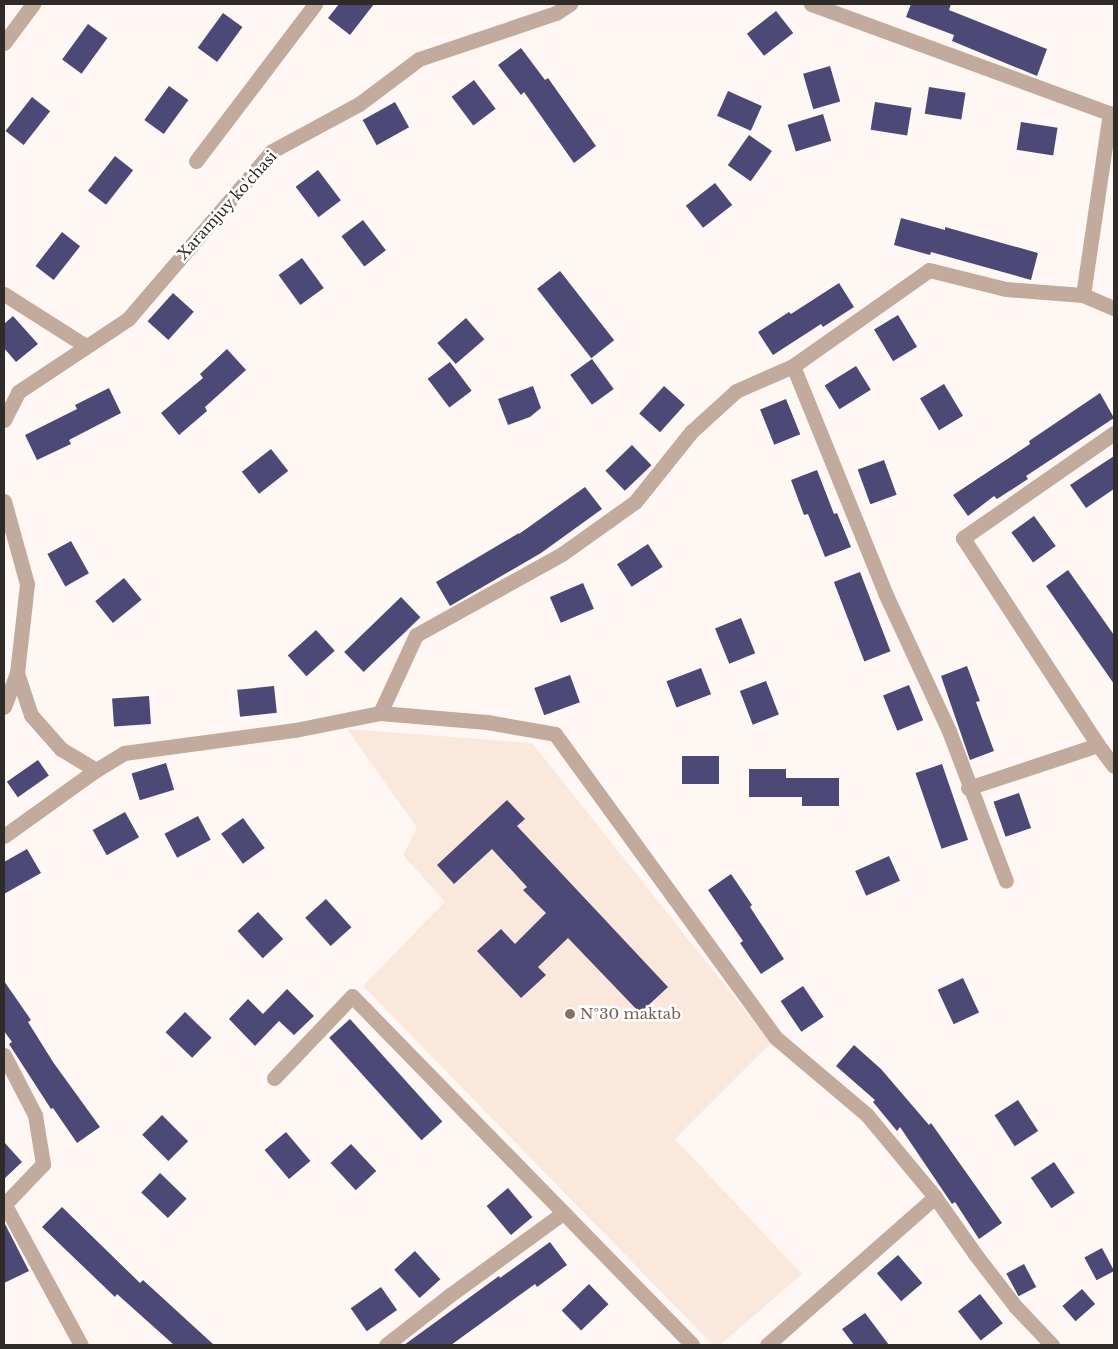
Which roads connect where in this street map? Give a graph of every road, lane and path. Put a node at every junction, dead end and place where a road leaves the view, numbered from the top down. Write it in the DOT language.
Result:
graph roads {
  1 [pos="34,4"];
  2 [pos="315,4"];
  3 [pos="570,4"];
  4 [pos="811,4"];
  5 [pos="4,43"];
  6 [pos="1112,114"];
  7 [pos="196,161"];
  8 [pos="4,294"];
  9 [pos="1083,295"];
  10 [pos="1114,308"];
  11 [pos="86,346"];
  12 [pos="793,366"];
  13 [pos="4,420"];
  14 [pos="1114,433"];
  15 [pos="4,501"];
  16 [pos="18,672"];
  17 [pos="4,707"];
  18 [pos="380,713"];
  19 [pos="1098,745"];
  20 [pos="1114,766"];
  21 [pos="96,770"];
  22 [pos="968,788"];
  23 [pos="4,836"];
  24 [pos="1006,881"];
  25 [pos="4,1055"];
  26 [pos="274,1078"];
  27 [pos="935,1197"];
  28 [pos="4,1205"];
  29 [pos="563,1212"];
  30 [pos="81,1345"];
  31 [pos="386,1345"];
  32 [pos="692,1345"];
  33 [pos="767,1345"];
  34 [pos="1052,1345"];
  1 -- 5 [label="street"];
  2 -- 7 [label="street"];
  3 -- 11 [label="street, Xaramjuy ko'chasi"];
  4 -- 6 [label="street"];
  6 -- 9 [label="street"];
  8 -- 11 [label="street"];
  9 -- 10 [label="street"];
  9 -- 12 [label="street"];
  11 -- 13 [label="street, Xaramjuy ko'chasi"];
  12 -- 18 [label="street"];
  12 -- 22 [label="street"];
  14 -- 19 [label="street"];
  15 -- 16 [label="street"];
  16 -- 17 [label="street"];
  16 -- 21 [label="street"];
  18 -- 21 [label="street"];
  18 -- 27 [label="street"];
  19 -- 20 [label="street"];
  19 -- 22 [label="street"];
  21 -- 23 [label="street"];
  22 -- 24 [label="street"];
  25 -- 28 [label="street"];
  26 -- 29 [label="street"];
  27 -- 33 [label="street"];
  27 -- 34 [label="street"];
  28 -- 30 [label="street"];
  29 -- 31 [label="street"];
  29 -- 32 [label="street"];
}
